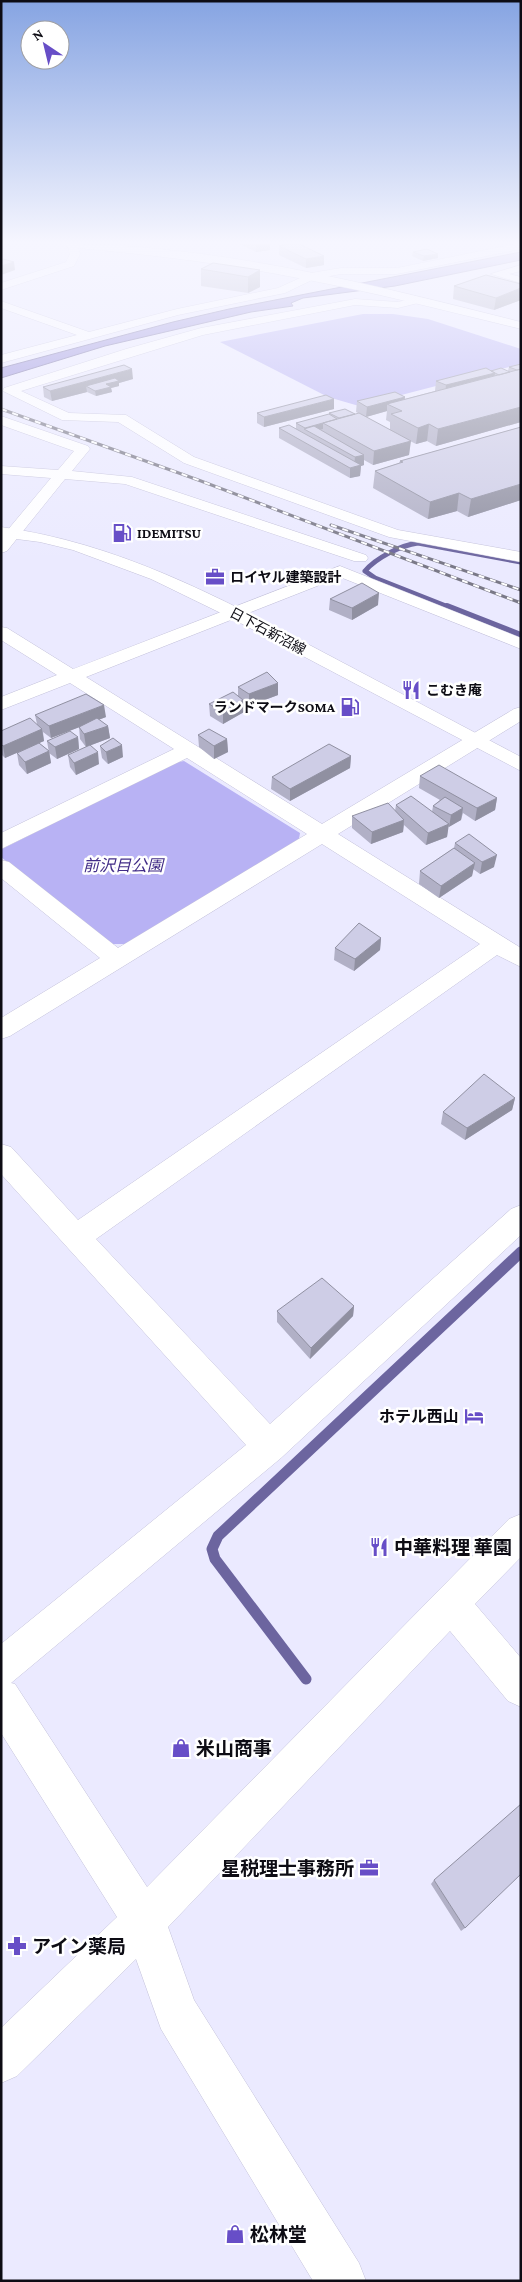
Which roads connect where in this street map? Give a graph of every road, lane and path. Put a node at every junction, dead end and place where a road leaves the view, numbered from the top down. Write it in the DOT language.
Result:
graph roads {
  1 [pos="30,350"];
  2 [pos="135,350"];
  3 [pos="1,359"];
  4 [pos="1,420"];
  5 [pos="1,470"];
  6 [pos="63,474"];
  7 [pos="7,532"];
  8 [pos="1,548"];
  9 [pos="521,557"];
  10 [pos="340,571"];
  11 [pos="234,613"];
  12 [pos="1,632"];
  13 [pos="521,644"];
  14 [pos="72,676"];
  15 [pos="1,704"];
  16 [pos="521,713"];
  17 [pos="476,741"];
  18 [pos="188,750"];
  19 [pos="521,765"];
  20 [pos="321,835"];
  21 [pos="1,842"];
  22 [pos="1,867"];
  23 [pos="496,944"];
  24 [pos="117,960"];
  25 [pos="521,960"];
  26 [pos="1,1030"];
  27 [pos="1,1154"];
  28 [pos="521,1217"];
  29 [pos="76,1237"];
  30 [pos="269,1446"];
  31 [pos="521,1530"];
  32 [pos="451,1604"];
  33 [pos="1,1668"];
  34 [pos="521,1688"];
  35 [pos="1,1698"];
  36 [pos="144,1921"];
  37 [pos="1,2060"];
  38 [pos="341,2281"];
  1 -- 3 [label="street"];
  2 -- 9 [label="street"];
  4 -- 6 [label="street"];
  5 -- 6 [label="street"];
  6 -- 7 [label="street"];
  6 -- 10 [label="street"];
  7 -- 8 [label="street"];
  7 -- 11 [label="street, 日下石新沼線"];
  10 -- 11 [label="street"];
  10 -- 13 [label="street"];
  11 -- 14 [label="street"];
  11 -- 17 [label="street, 日下石新沼線"];
  12 -- 14 [label="street"];
  14 -- 15 [label="street"];
  14 -- 18 [label="street"];
  16 -- 17 [label="street"];
  17 -- 19 [label="street, 日下石新沼線"];
  17 -- 20 [label="street"];
  18 -- 20 [label="street"];
  18 -- 21 [label="street"];
  20 -- 23 [label="street"];
  20 -- 24 [label="street"];
  22 -- 24 [label="street"];
  23 -- 25 [label="street"];
  23 -- 29 [label="street"];
  24 -- 26 [label="street"];
  27 -- 29 [label="street"];
  28 -- 30 [label="street"];
  29 -- 30 [label="street"];
  30 -- 33 [label="street"];
  31 -- 32 [label="street"];
  32 -- 34 [label="street"];
  32 -- 36 [label="street"];
  35 -- 36 [label="street"];
  36 -- 37 [label="street"];
  36 -- 38 [label="street"];
}
